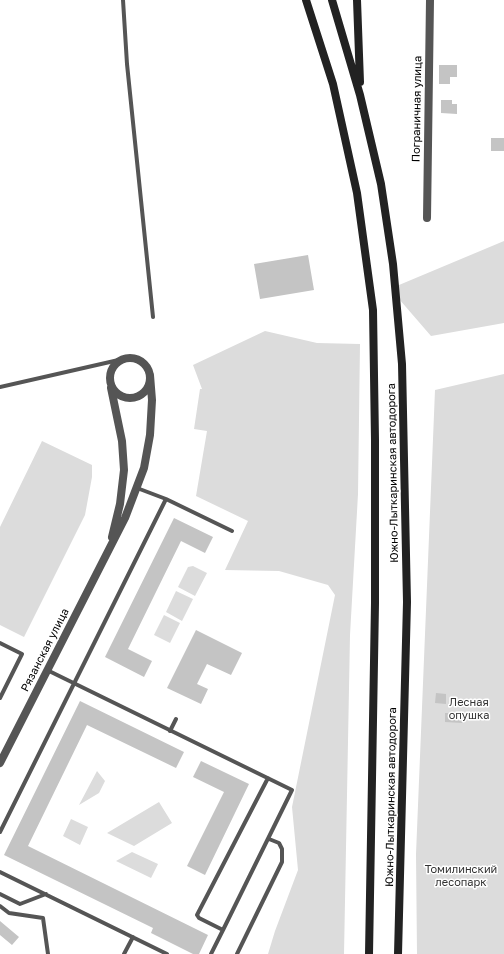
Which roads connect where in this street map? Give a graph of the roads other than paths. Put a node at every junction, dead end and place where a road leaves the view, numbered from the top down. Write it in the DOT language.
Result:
graph roads {
  1 [pos="123,0"];
  2 [pos="306,0"];
  3 [pos="332,0"];
  4 [pos="357,0"];
  5 [pos="430,0"];
  6 [pos="360,95"];
  7 [pos="427,218"];
  8 [pos="153,317"];
  9 [pos="123,359"];
  10 [pos="150,375"];
  11 [pos="0,386"];
  12 [pos="111,388"];
  13 [pos="136,488"];
  14 [pos="166,499"];
  15 [pos="232,531"];
  16 [pos="109,547"];
  17 [pos="0,643"];
  18 [pos="47,670"];
  19 [pos="74,683"];
  20 [pos="0,698"];
  21 [pos="176,720"];
  22 [pos="170,731"];
  23 [pos="0,763"];
  24 [pos="268,778"];
  25 [pos="0,832"];
  26 [pos="269,838"];
  27 [pos="0,872"];
  28 [pos="0,894"];
  29 [pos="46,894"];
  30 [pos="20,904"];
  31 [pos="0,906"];
  32 [pos="20,915"];
  33 [pos="222,930"];
  34 [pos="133,937"];
  35 [pos="48,954"];
  36 [pos="124,954"];
  37 [pos="167,954"];
  38 [pos="211,954"];
  39 [pos="237,954"];
  40 [pos="369,954"];
  41 [pos="398,954"];
  1 -- 8 [label="lane"];
  2 -- 40 [label="main road, Южно-Лыткаринская автодорога"];
  3 -- 6 [label="main road, Южно-Лыткаринская автодорога"];
  4 -- 6 [label="main road"];
  5 -- 7 [label="street, Пограничная улица"];
  6 -- 41 [label="main road, Южно-Лыткаринская автодорога"];
  9 -- 10 [label="street"];
  9 -- 11 [label="lane"];
  9 -- 12 [label="street"];
  10 -- 12 [label="street"];
  10 -- 13 [label="street, Рязанская улица"];
  12 -- 16 [label="street, Рязанская улица"];
  13 -- 14 [label="lane"];
  13 -- 16 [label="street, Рязанская улица"];
  14 -- 15 [label="lane"];
  14 -- 19 [label="lane"];
  16 -- 18 [label="street, Рязанская улица"];
  17 -- 20 [label="lane"];
  18 -- 19 [label="lane"];
  18 -- 23 [label="street, Рязанская улица"];
  19 -- 22 [label="lane"];
  19 -- 25 [label="lane"];
  21 -- 22 [label="lane"];
  22 -- 24 [label="lane"];
  24 -- 26 [label="lane"];
  24 -- 33 [label="lane"];
  26 -- 33 [label="lane"];
  26 -- 39 [label="lane"];
  27 -- 29 [label="lane"];
  28 -- 30 [label="lane"];
  29 -- 30 [label="lane"];
  29 -- 34 [label="lane"];
  30 -- 32 [label="lane"];
  31 -- 32 [label="lane"];
  32 -- 35 [label="lane"];
  33 -- 38 [label="lane"];
  34 -- 36 [label="lane"];
  34 -- 37 [label="lane"];
}
